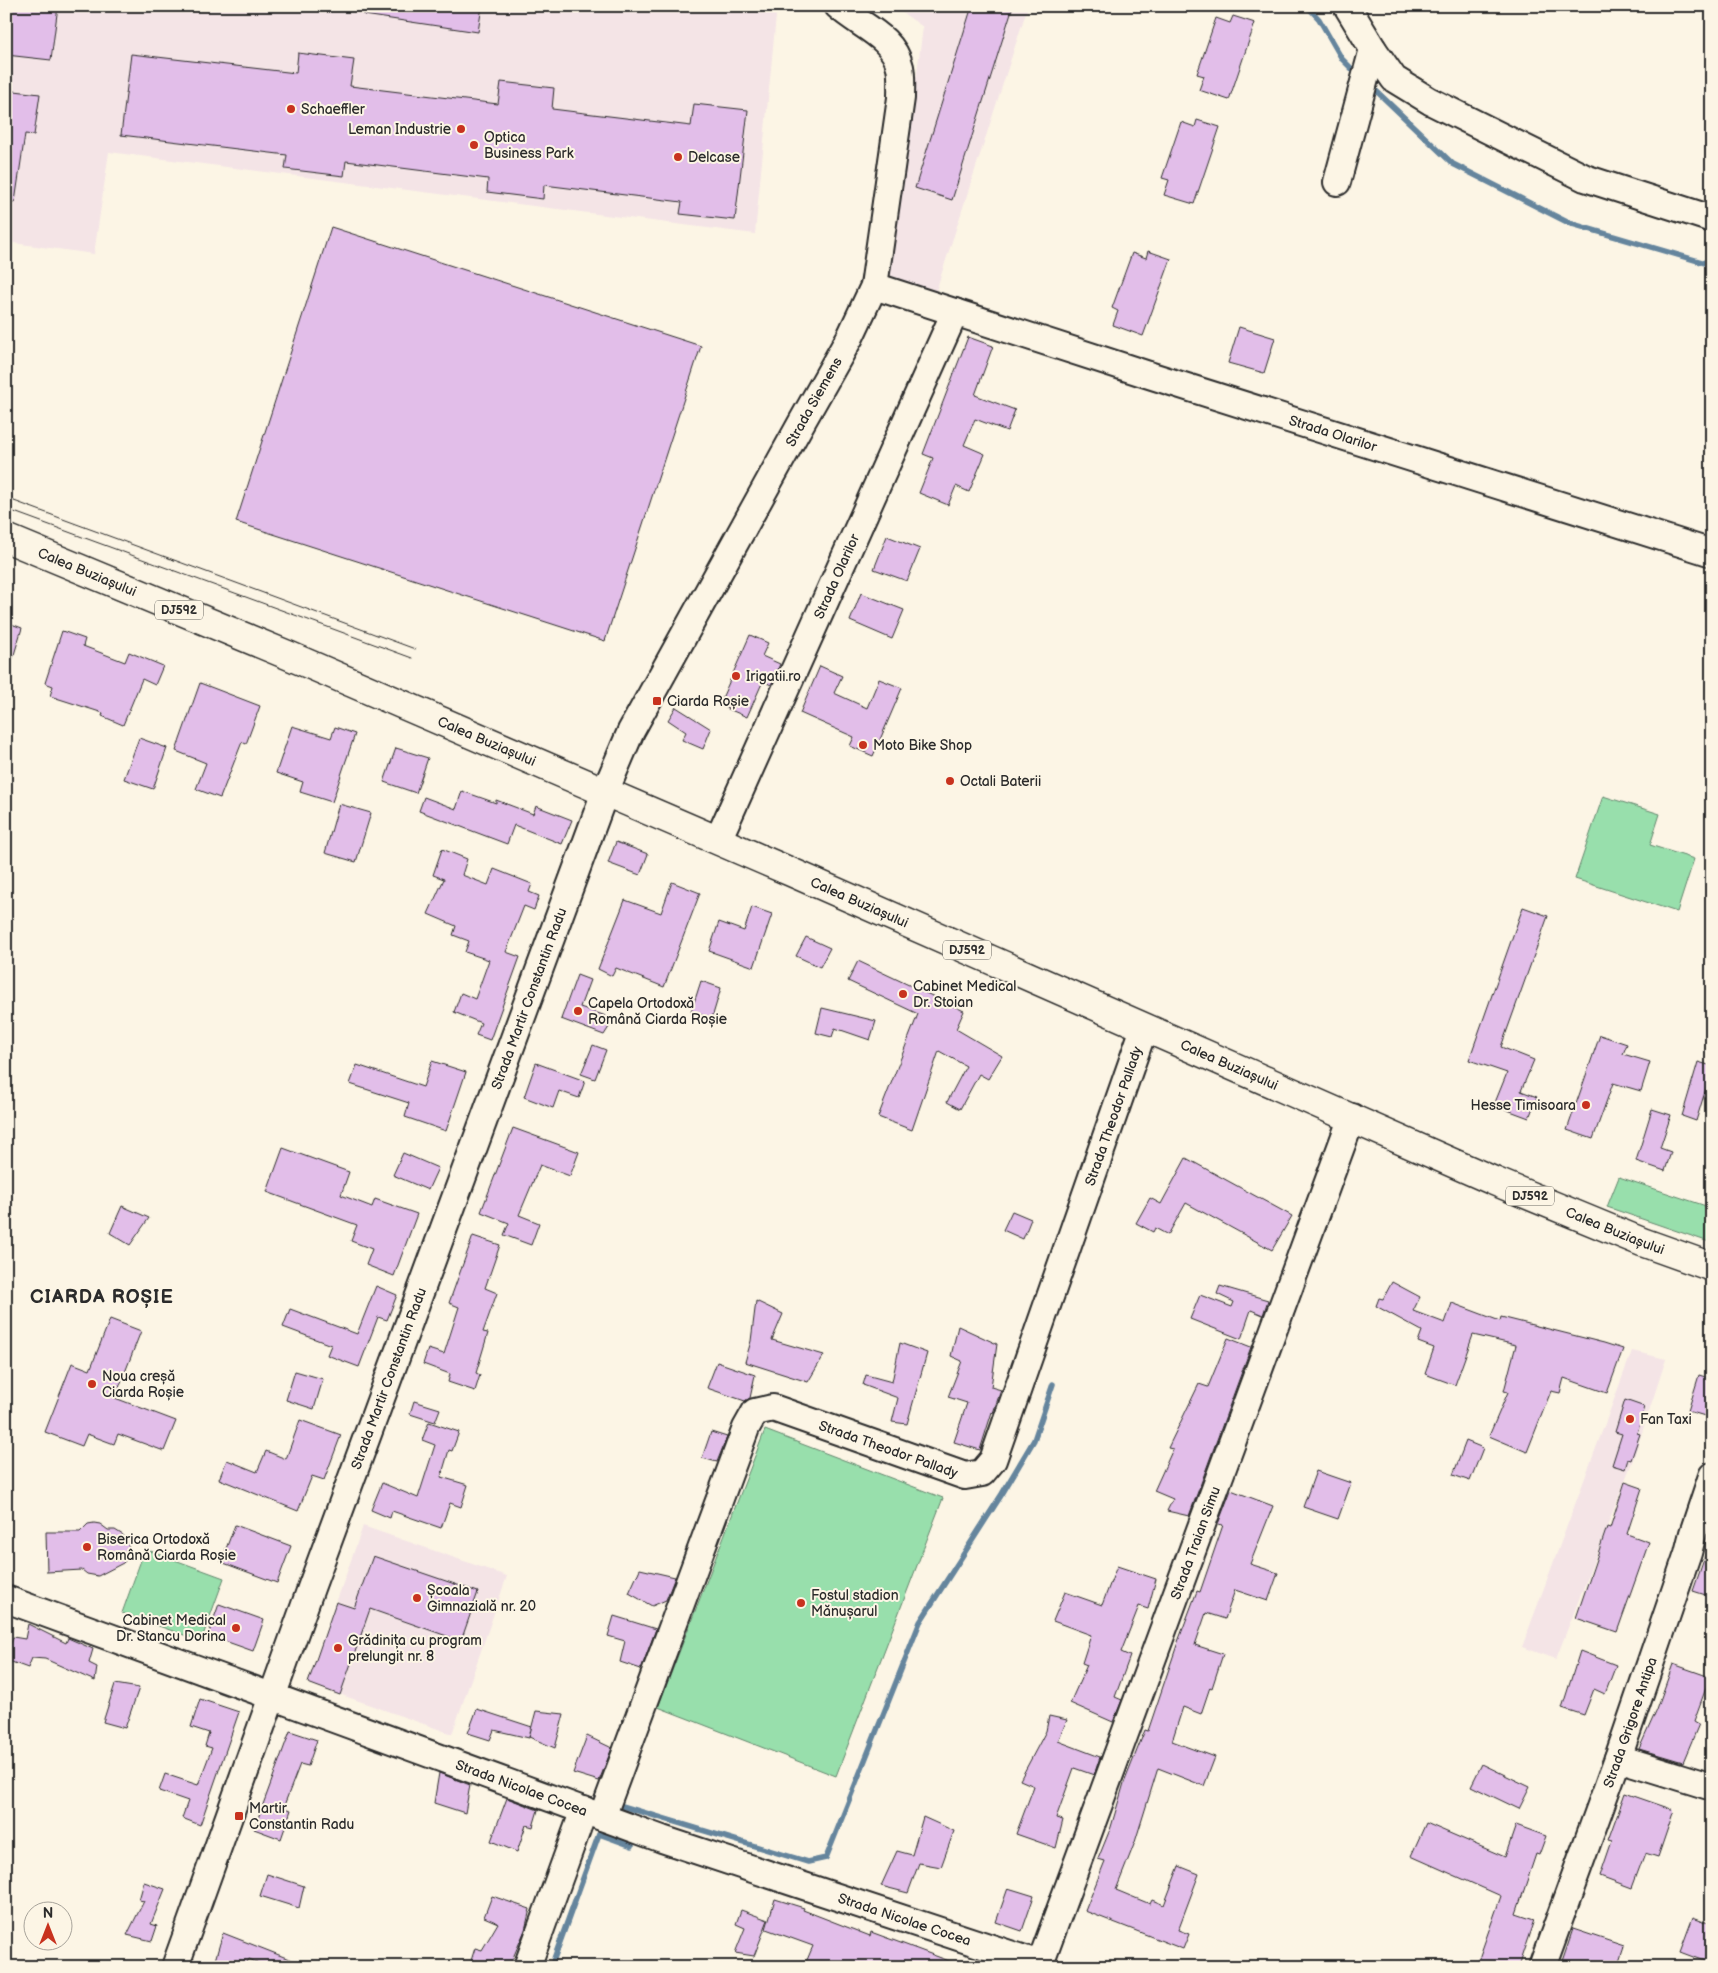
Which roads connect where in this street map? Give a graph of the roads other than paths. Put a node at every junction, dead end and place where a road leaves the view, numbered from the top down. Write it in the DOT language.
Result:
graph roads {
  1 [pos="838,6"];
  2 [pos="1347,6"];
  3 [pos="1372,49"];
  4 [pos="1337,182"];
  5 [pos="1712,219"];
  6 [pos="874,286"];
  7 [pos="955,312"];
  8 [pos="7,545"];
  9 [pos="1712,553"];
  10 [pos="605,792"];
  11 [pos="718,840"];
  12 [pos="1144,1028"];
  13 [pos="1352,1117"];
  14 [pos="1712,1268"];
  15 [pos="1712,1476"];
  16 [pos="6,1599"];
  17 [pos="272,1696"];
  18 [pos="1618,1758"];
  19 [pos="1712,1787"];
  20 [pos="593,1813"];
  21 [pos="1040,1965"];
  22 [pos="175,1967"];
  23 [pos="527,1967"];
  24 [pos="1542,1967"];
  1 -- 6 [label="street, Strada Siemens"];
  2 -- 3 [label="street"];
  3 -- 4 [label="street"];
  3 -- 5 [label="street"];
  6 -- 7 [label="street, Strada Olarilor"];
  6 -- 10 [label="street, Strada Siemens"];
  7 -- 9 [label="street, Strada Olarilor"];
  7 -- 11 [label="street, Strada Olarilor"];
  8 -- 10 [label="main road, Calea Buziașului / DJ592"];
  10 -- 11 [label="main road, Calea Buziașului / DJ592"];
  10 -- 17 [label="street, Strada Martir Constantin Radu"];
  11 -- 12 [label="main road, Calea Buziașului / DJ592"];
  12 -- 13 [label="main road, Calea Buziașului / DJ592"];
  12 -- 20 [label="street, Strada Theodor Pallady"];
  13 -- 14 [label="main road, Calea Buziașului / DJ592"];
  13 -- 21 [label="street, Strada Traian Simu"];
  15 -- 18 [label="street, Strada Grigore Antipa"];
  16 -- 17 [label="street, Strada Nicolae Cocea"];
  17 -- 20 [label="street, Strada Nicolae Cocea"];
  17 -- 22 [label="street, Strada Martir Constantin Radu"];
  18 -- 19 [label="street"];
  18 -- 24 [label="street, Strada Grigore Antipa"];
  20 -- 21 [label="street, Strada Nicolae Cocea"];
  20 -- 23 [label="street, Strada Theodor Pallady"];
}
